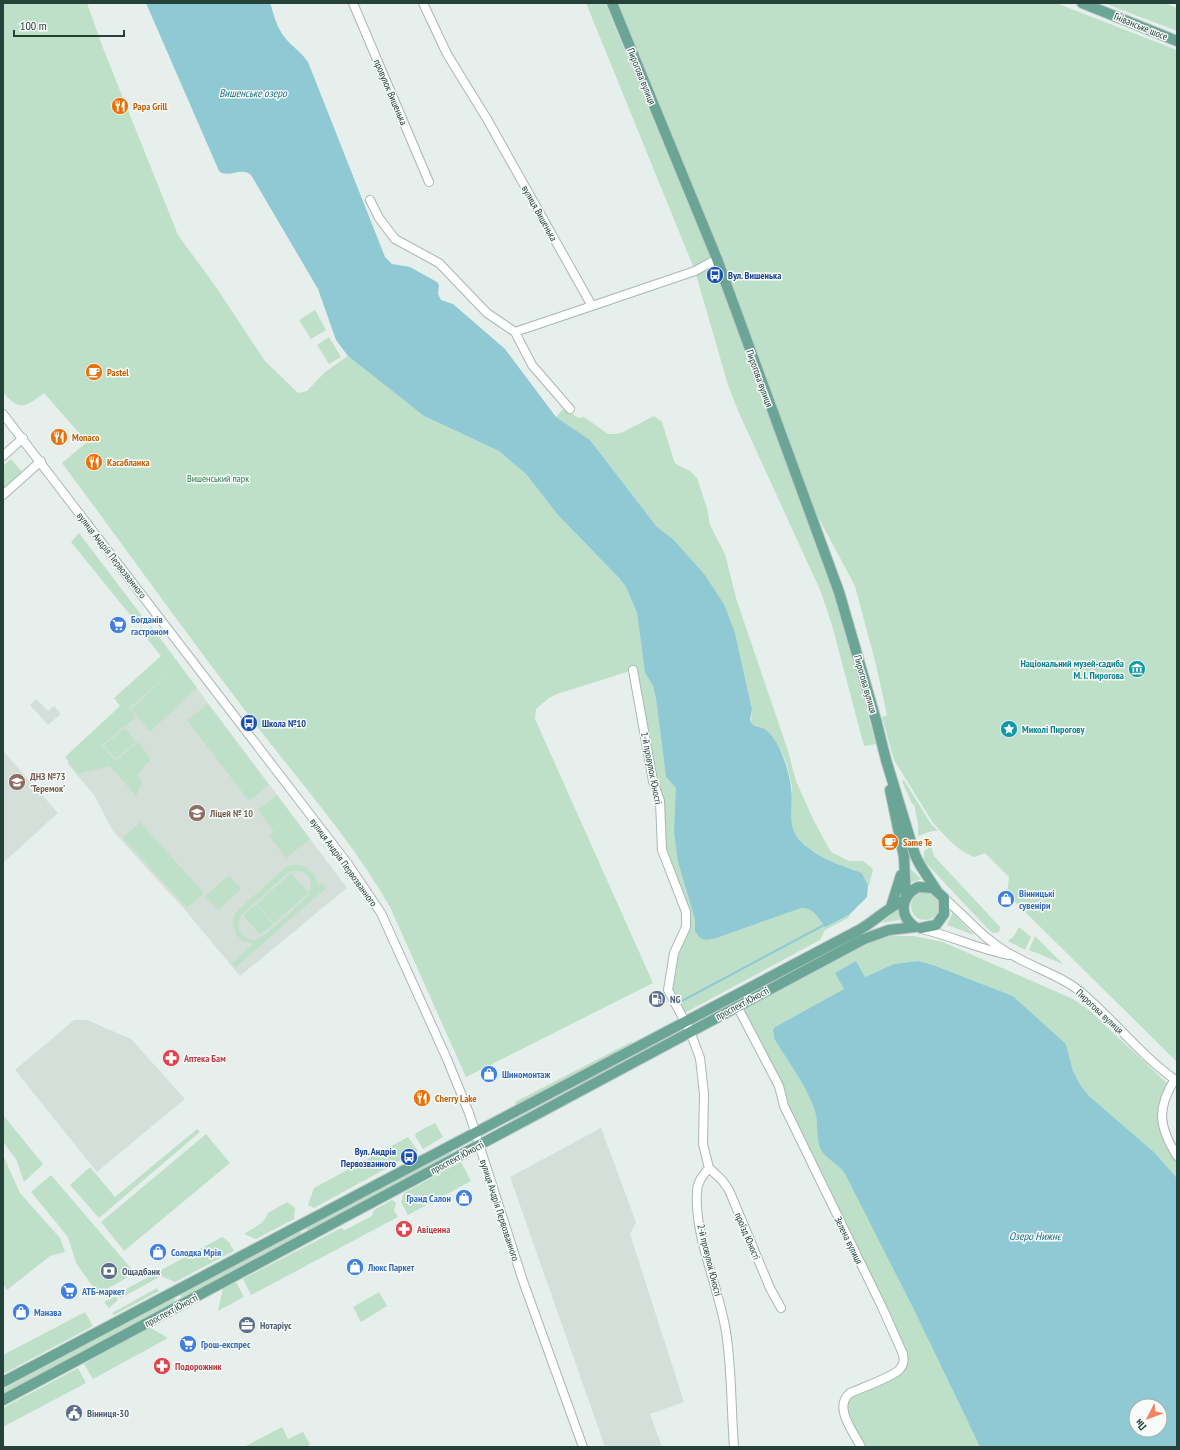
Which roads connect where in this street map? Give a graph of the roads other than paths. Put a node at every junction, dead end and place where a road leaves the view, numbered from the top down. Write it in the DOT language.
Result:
graph roads {
  1 [pos="353,3"];
  2 [pos="423,3"];
  3 [pos="612,3"];
  4 [pos="1086,4"];
  5 [pos="1177,41"];
  6 [pos="429,182"];
  7 [pos="370,200"];
  8 [pos="717,259"];
  9 [pos="592,306"];
  10 [pos="515,332"];
  11 [pos="570,409"];
  12 [pos="3,414"];
  13 [pos="23,438"];
  14 [pos="3,456"];
  15 [pos="41,461"];
  16 [pos="3,495"];
  17 [pos="633,670"];
  18 [pos="886,760"];
  19 [pos="904,866"];
  20 [pos="940,894"];
  21 [pos="905,899"];
  22 [pos="891,906"];
  23 [pos="918,927"];
  24 [pos="1013,956"];
  25 [pos="737,1006"];
  26 [pos="687,1027"];
  27 [pos="1176,1080"];
  28 [pos="475,1132"];
  29 [pos="479,1144"];
  30 [pos="1177,1156"];
  31 [pos="709,1168"];
  32 [pos="301,1225"];
  33 [pos="307,1237"];
  34 [pos="174,1292"];
  35 [pos="181,1305"];
  36 [pos="781,1308"];
  37 [pos="3,1382"];
  38 [pos="3,1400"];
  39 [pos="583,1447"];
  40 [pos="734,1447"];
  41 [pos="861,1447"];
  1 -- 6 [label="street, провулок Вишенька"];
  2 -- 9 [label="street, вулиця Вишенька"];
  3 -- 8 [label="main road, Пирогова вулиця"];
  4 -- 5 [label="main road, Гніванське шосе"];
  7 -- 10 [label="street"];
  8 -- 9 [label="street"];
  8 -- 18 [label="main road, Пирогова вулиця"];
  9 -- 10 [label="street"];
  10 -- 11 [label="street"];
  12 -- 13 [label="street, вулиця Андрія Первозванного"];
  13 -- 14 [label="street"];
  13 -- 15 [label="street, вулиця Андрія Первозванного"];
  15 -- 16 [label="street"];
  15 -- 28 [label="street, вулиця Андрія Первозванного"];
  17 -- 26 [label="street, 1-й провулок Юності"];
  18 -- 19 [label="main road, Пирогова вулиця"];
  18 -- 20 [label="main road, Пирогова вулиця"];
  19 -- 21 [label="main road, Пирогова вулиця"];
  19 -- 22 [label="main road"];
  20 -- 21 [label="main road"];
  20 -- 23 [label="main road"];
  20 -- 24 [label="street, Пирогова вулиця"];
  21 -- 22 [label="main road, проспект Юності"];
  21 -- 23 [label="main road"];
  22 -- 26 [label="main road, проспект Юності"];
  23 -- 24 [label="street, Пирогова вулиця"];
  23 -- 25 [label="main road, проспект Юності"];
  24 -- 27 [label="street, Пирогова вулиця"];
  25 -- 26 [label="main road, проспект Юності"];
  25 -- 41 [label="street, Зелена вулиця"];
  26 -- 28 [label="main road, проспект Юності"];
  26 -- 29 [label="main road, проспект Юності"];
  26 -- 31 [label="street"];
  27 -- 30 [label="street"];
  28 -- 29 [label="street, вулиця Андрія Первозванного"];
  28 -- 32 [label="main road, проспект Юності"];
  29 -- 33 [label="main road, проспект Юності"];
  29 -- 39 [label="street, вулиця Андрія Первозванного"];
  31 -- 36 [label="street, проїзд Юності"];
  31 -- 40 [label="street, 2-й провулок Юності"];
  32 -- 33 [label="main road"];
  32 -- 34 [label="main road, проспект Юності"];
  33 -- 35 [label="main road, проспект Юності"];
  34 -- 35 [label="main road"];
  34 -- 37 [label="main road, проспект Юності"];
  35 -- 38 [label="main road, проспект Юності"];
}
